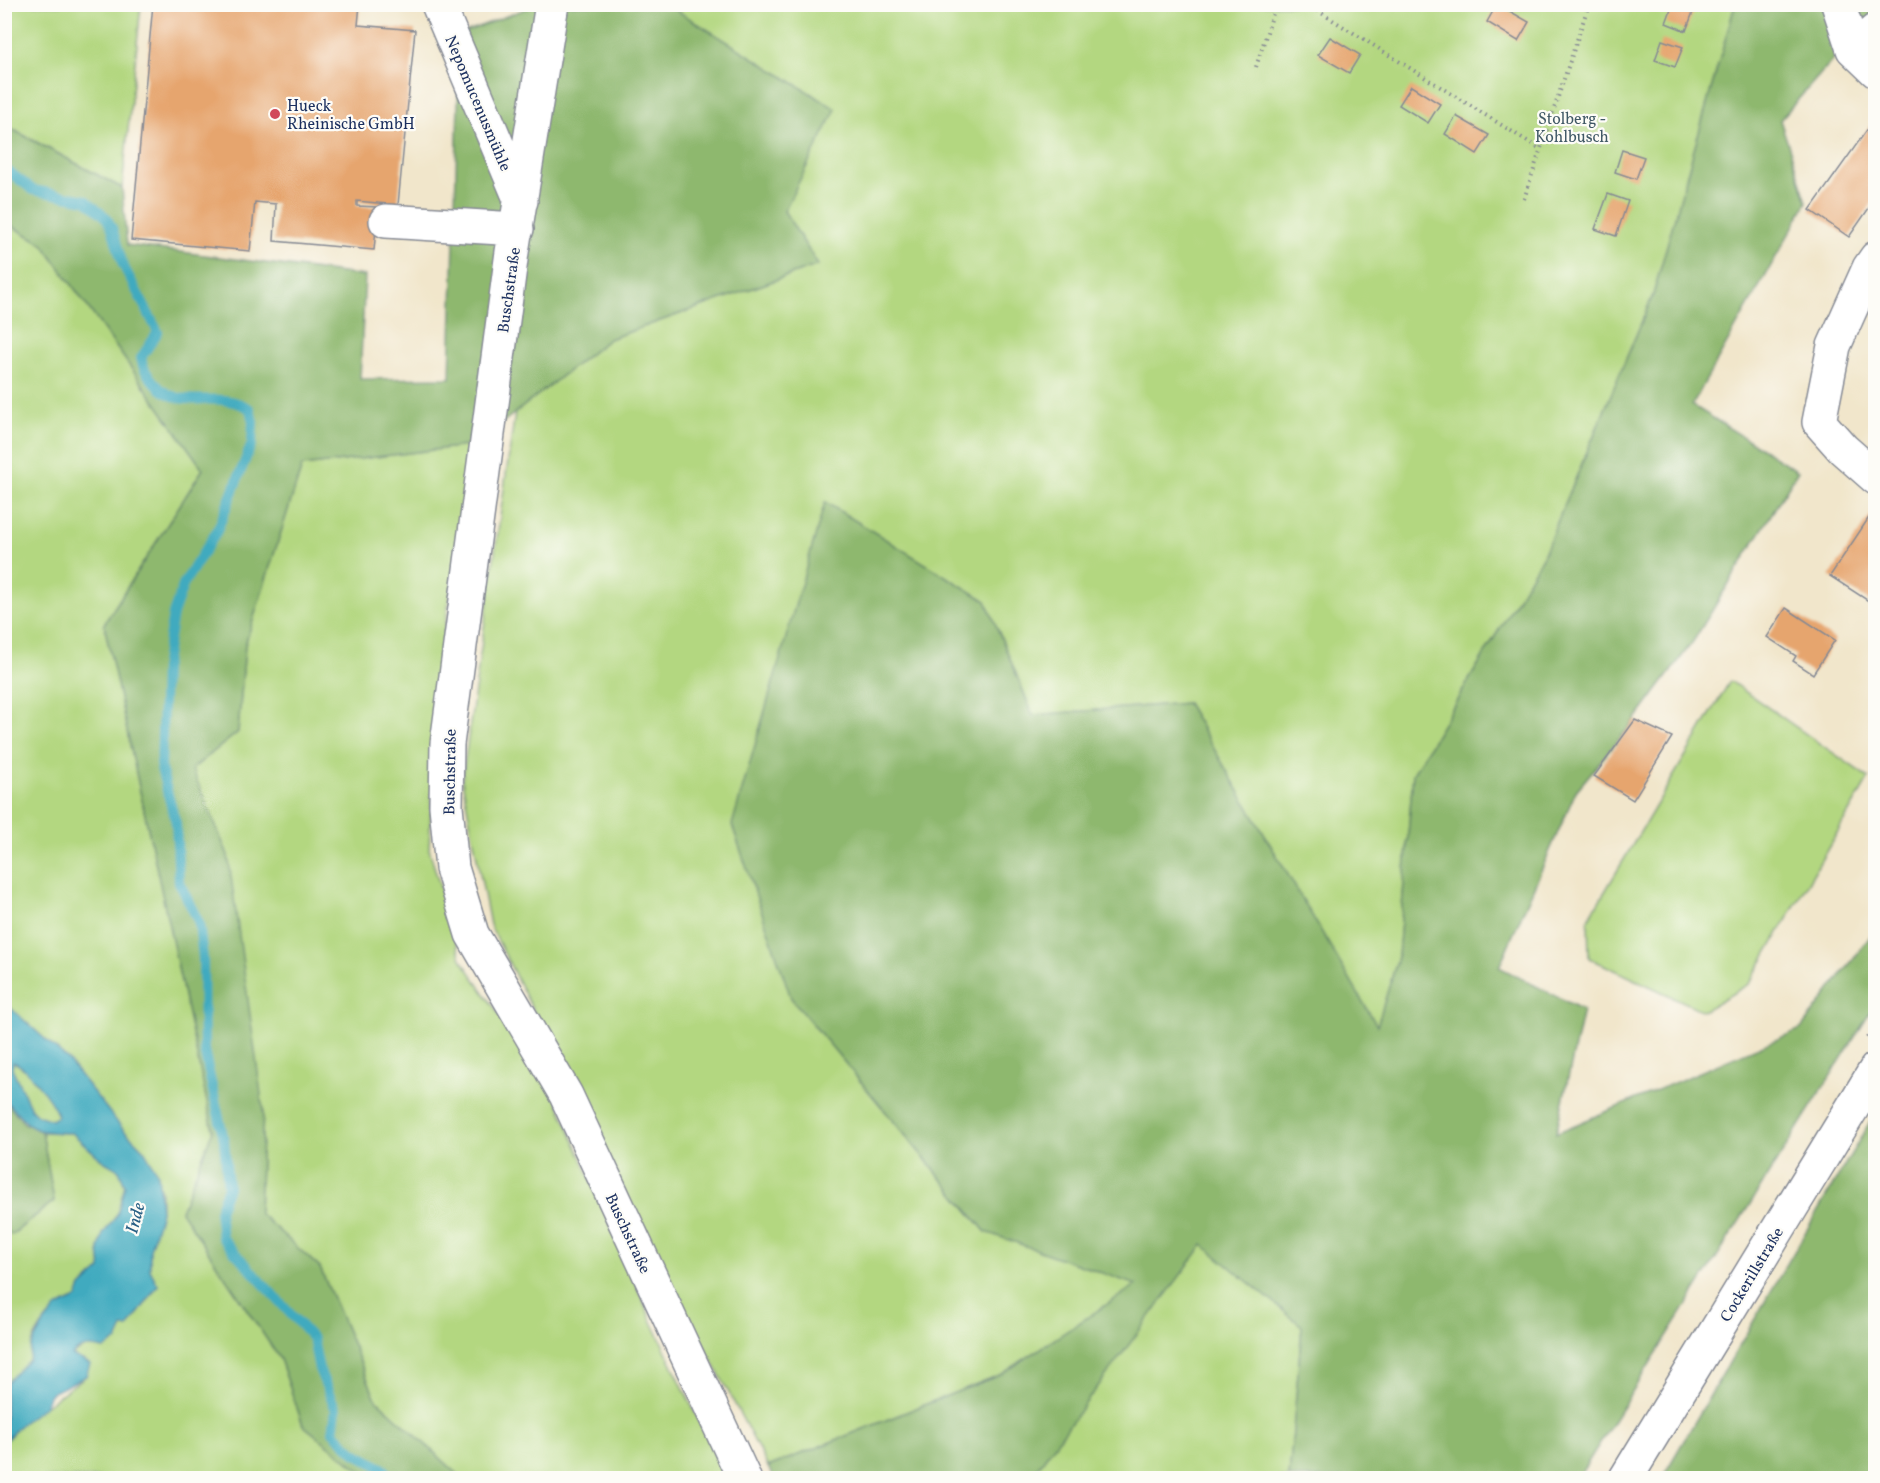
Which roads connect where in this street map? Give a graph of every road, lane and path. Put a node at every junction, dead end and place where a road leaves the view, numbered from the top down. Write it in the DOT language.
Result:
graph roads {
  1 [pos="438,4"];
  2 [pos="552,4"];
  3 [pos="1276,4"];
  4 [pos="1308,4"];
  5 [pos="1589,4"];
  6 [pos="1838,4"];
  7 [pos="1868,50"];
  8 [pos="1256,67"];
  9 [pos="1540,149"];
  10 [pos="1524,199"];
  11 [pos="386,221"];
  12 [pos="517,227"];
  13 [pos="1875,258"];
  14 [pos="1875,478"];
  15 [pos="1875,1069"];
  16 [pos="744,1479"];
  17 [pos="1626,1479"];
  1 -- 12 [label="street, Nepomucenusmühle"];
  2 -- 12 [label="street, Buschstraße"];
  3 -- 8 [label="path"];
  4 -- 9 [label="path"];
  5 -- 9 [label="path"];
  6 -- 7 [label="street"];
  9 -- 10 [label="path"];
  11 -- 12 [label="street"];
  12 -- 16 [label="street, Buschstraße"];
  13 -- 14 [label="street"];
  15 -- 17 [label="street, Cockerillstraße"];
}
